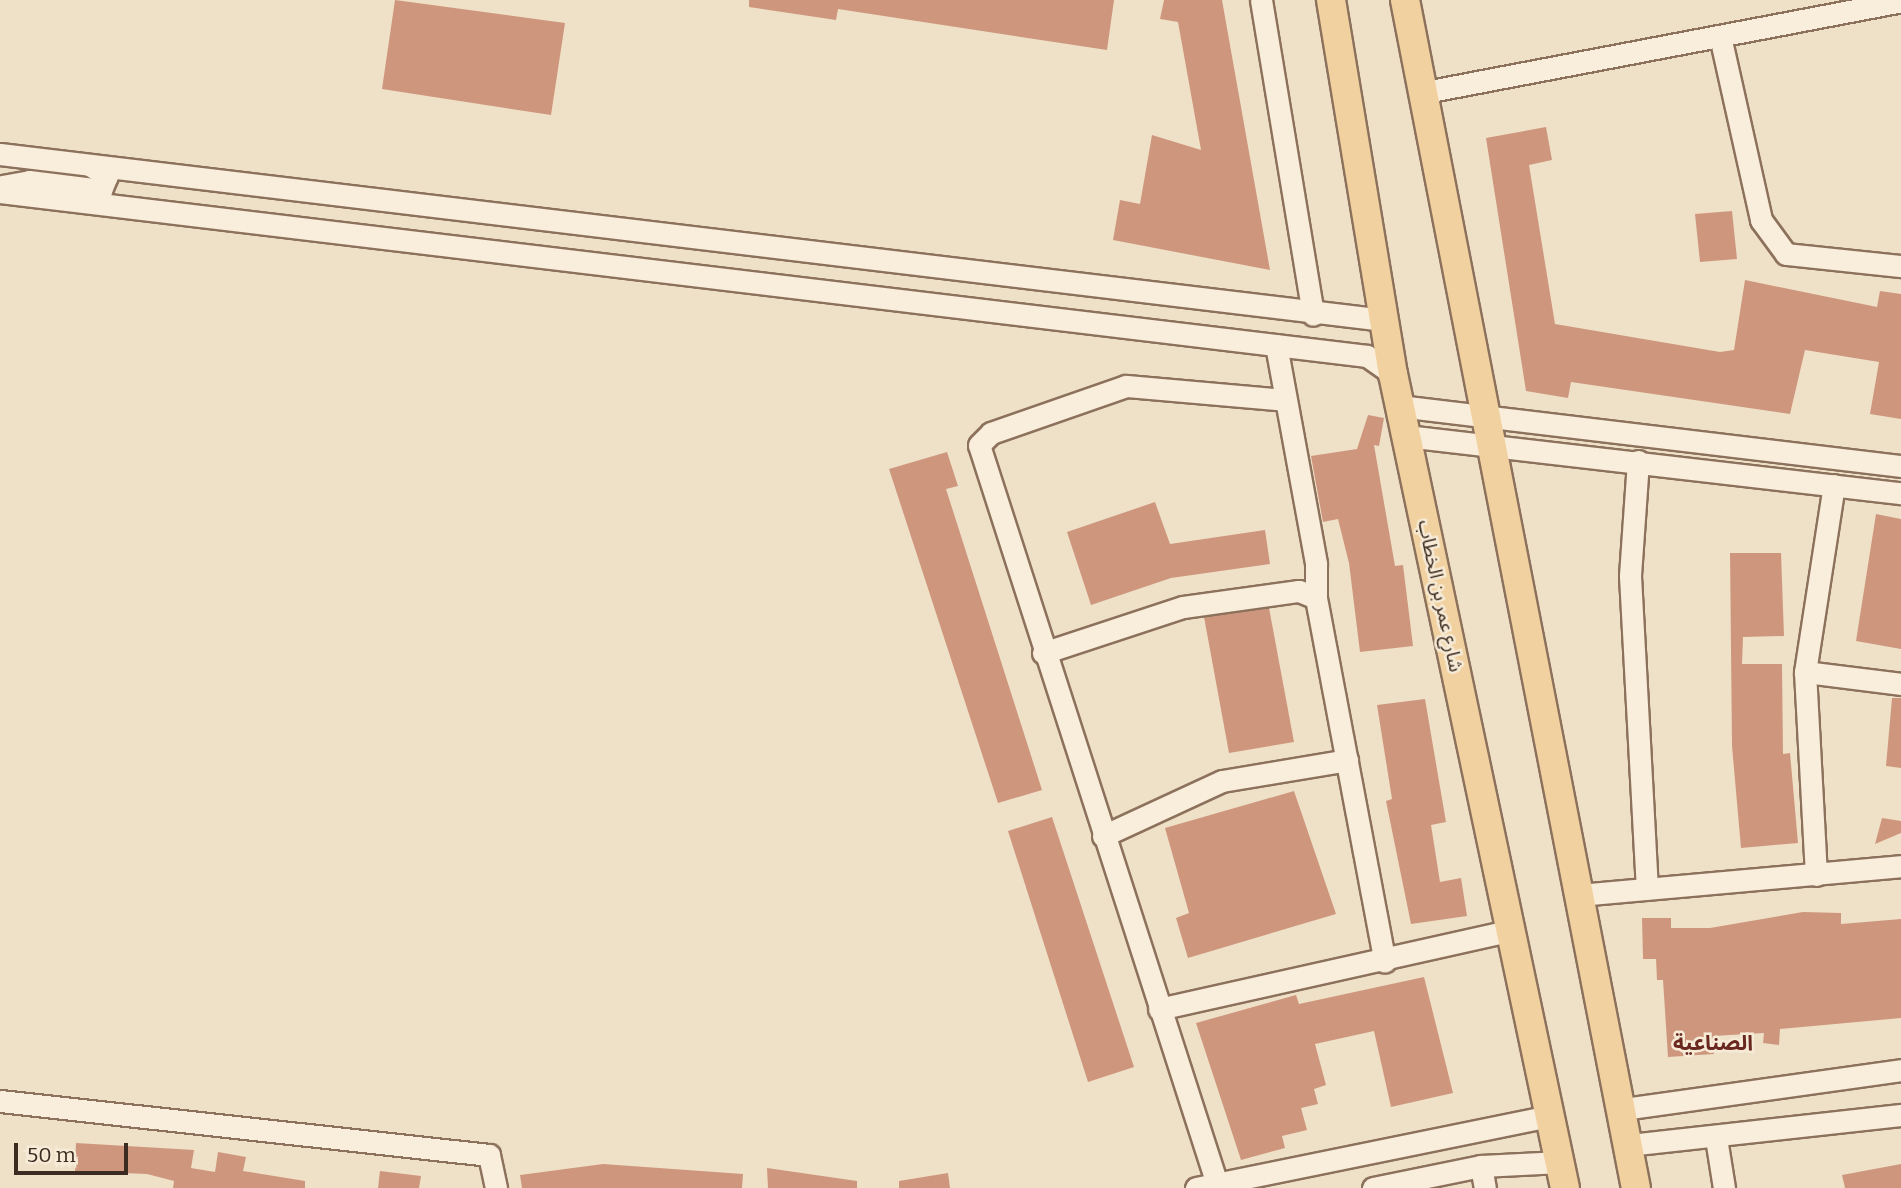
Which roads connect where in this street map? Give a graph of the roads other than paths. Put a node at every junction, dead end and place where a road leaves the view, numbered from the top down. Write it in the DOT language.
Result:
graph roads {
  1 [pos="1261,0"];
  2 [pos="1331,0"];
  3 [pos="1405,0"];
  4 [pos="1901,1"];
  5 [pos="1720,36"];
  6 [pos="1425,92"];
  7 [pos="0,155"];
  8 [pos="89,166"];
  9 [pos="0,187"];
  10 [pos="0,192"];
  11 [pos="1901,266"];
  12 [pos="1313,315"];
  13 [pos="1373,319"];
  14 [pos="1276,345"];
  15 [pos="1367,356"];
  16 [pos="1393,374"];
  17 [pos="1285,400"];
  18 [pos="1399,406"];
  19 [pos="1489,429"];
  20 [pos="1406,436"];
  21 [pos="1638,461"];
  22 [pos="1901,466"];
  23 [pos="1834,485"];
  24 [pos="1901,493"];
  25 [pos="1316,598"];
  26 [pos="1043,653"];
  27 [pos="1805,672"];
  28 [pos="1901,684"];
  29 [pos="1347,760"];
  30 [pos="1103,836"];
  31 [pos="1901,866"];
  32 [pos="1816,875"];
  33 [pos="1647,889"];
  34 [pos="1578,895"];
  35 [pos="1511,930"];
  36 [pos="1385,962"];
  37 [pos="1159,1009"];
  38 [pos="1901,1070"];
  39 [pos="0,1101"];
  40 [pos="1624,1109"];
  41 [pos="1901,1115"];
  42 [pos="1551,1116"];
  43 [pos="1716,1138"];
  44 [pos="1629,1145"];
  45 [pos="1481,1166"];
  46 [pos="1563,1175"];
  47 [pos="1206,1186"];
  48 [pos="496,1188"];
  49 [pos="1373,1188"];
  50 [pos="1485,1188"];
  51 [pos="1636,1188"];
  52 [pos="1724,1188"];
  1 -- 12 [label="street"];
  2 -- 13 [label="main road, شارع عمر بن الخطاب"];
  3 -- 6 [label="main road"];
  4 -- 5 [label="street"];
  5 -- 6 [label="street"];
  5 -- 11 [label="street"];
  6 -- 19 [label="main road"];
  7 -- 8 [label="street"];
  8 -- 9 [label="street"];
  8 -- 12 [label="street"];
  10 -- 14 [label="street"];
  12 -- 13 [label="street"];
  13 -- 15 [label="street"];
  13 -- 16 [label="main road, شارع عمر بن الخطاب"];
  14 -- 15 [label="street"];
  14 -- 17 [label="street"];
  15 -- 16 [label="street"];
  16 -- 18 [label="main road, شارع عمر بن الخطاب"];
  17 -- 25 [label="street"];
  17 -- 26 [label="street"];
  18 -- 19 [label="street"];
  18 -- 20 [label="main road, شارع عمر بن الخطاب"];
  19 -- 20 [label="street"];
  19 -- 21 [label="street"];
  19 -- 22 [label="street"];
  19 -- 34 [label="main road"];
  20 -- 35 [label="main road, شارع عمر بن الخطاب"];
  21 -- 23 [label="street"];
  21 -- 33 [label="street"];
  23 -- 24 [label="street"];
  23 -- 27 [label="street"];
  25 -- 26 [label="street"];
  25 -- 29 [label="street"];
  26 -- 30 [label="street"];
  27 -- 28 [label="street"];
  27 -- 32 [label="street"];
  29 -- 30 [label="street"];
  29 -- 36 [label="street"];
  30 -- 37 [label="street"];
  31 -- 32 [label="street"];
  32 -- 33 [label="street"];
  33 -- 34 [label="street"];
  34 -- 40 [label="main road"];
  35 -- 36 [label="street"];
  35 -- 42 [label="main road, شارع عمر بن الخطاب"];
  36 -- 37 [label="street"];
  37 -- 47 [label="street"];
  38 -- 40 [label="street"];
  39 -- 48 [label="street"];
  40 -- 44 [label="main road"];
  41 -- 43 [label="street"];
  42 -- 46 [label="main road, شارع عمر بن الخطاب"];
  42 -- 47 [label="street"];
  43 -- 44 [label="street"];
  43 -- 52 [label="street"];
  44 -- 51 [label="main road"];
  45 -- 46 [label="street"];
  45 -- 49 [label="street"];
  45 -- 50 [label="street"];
}
